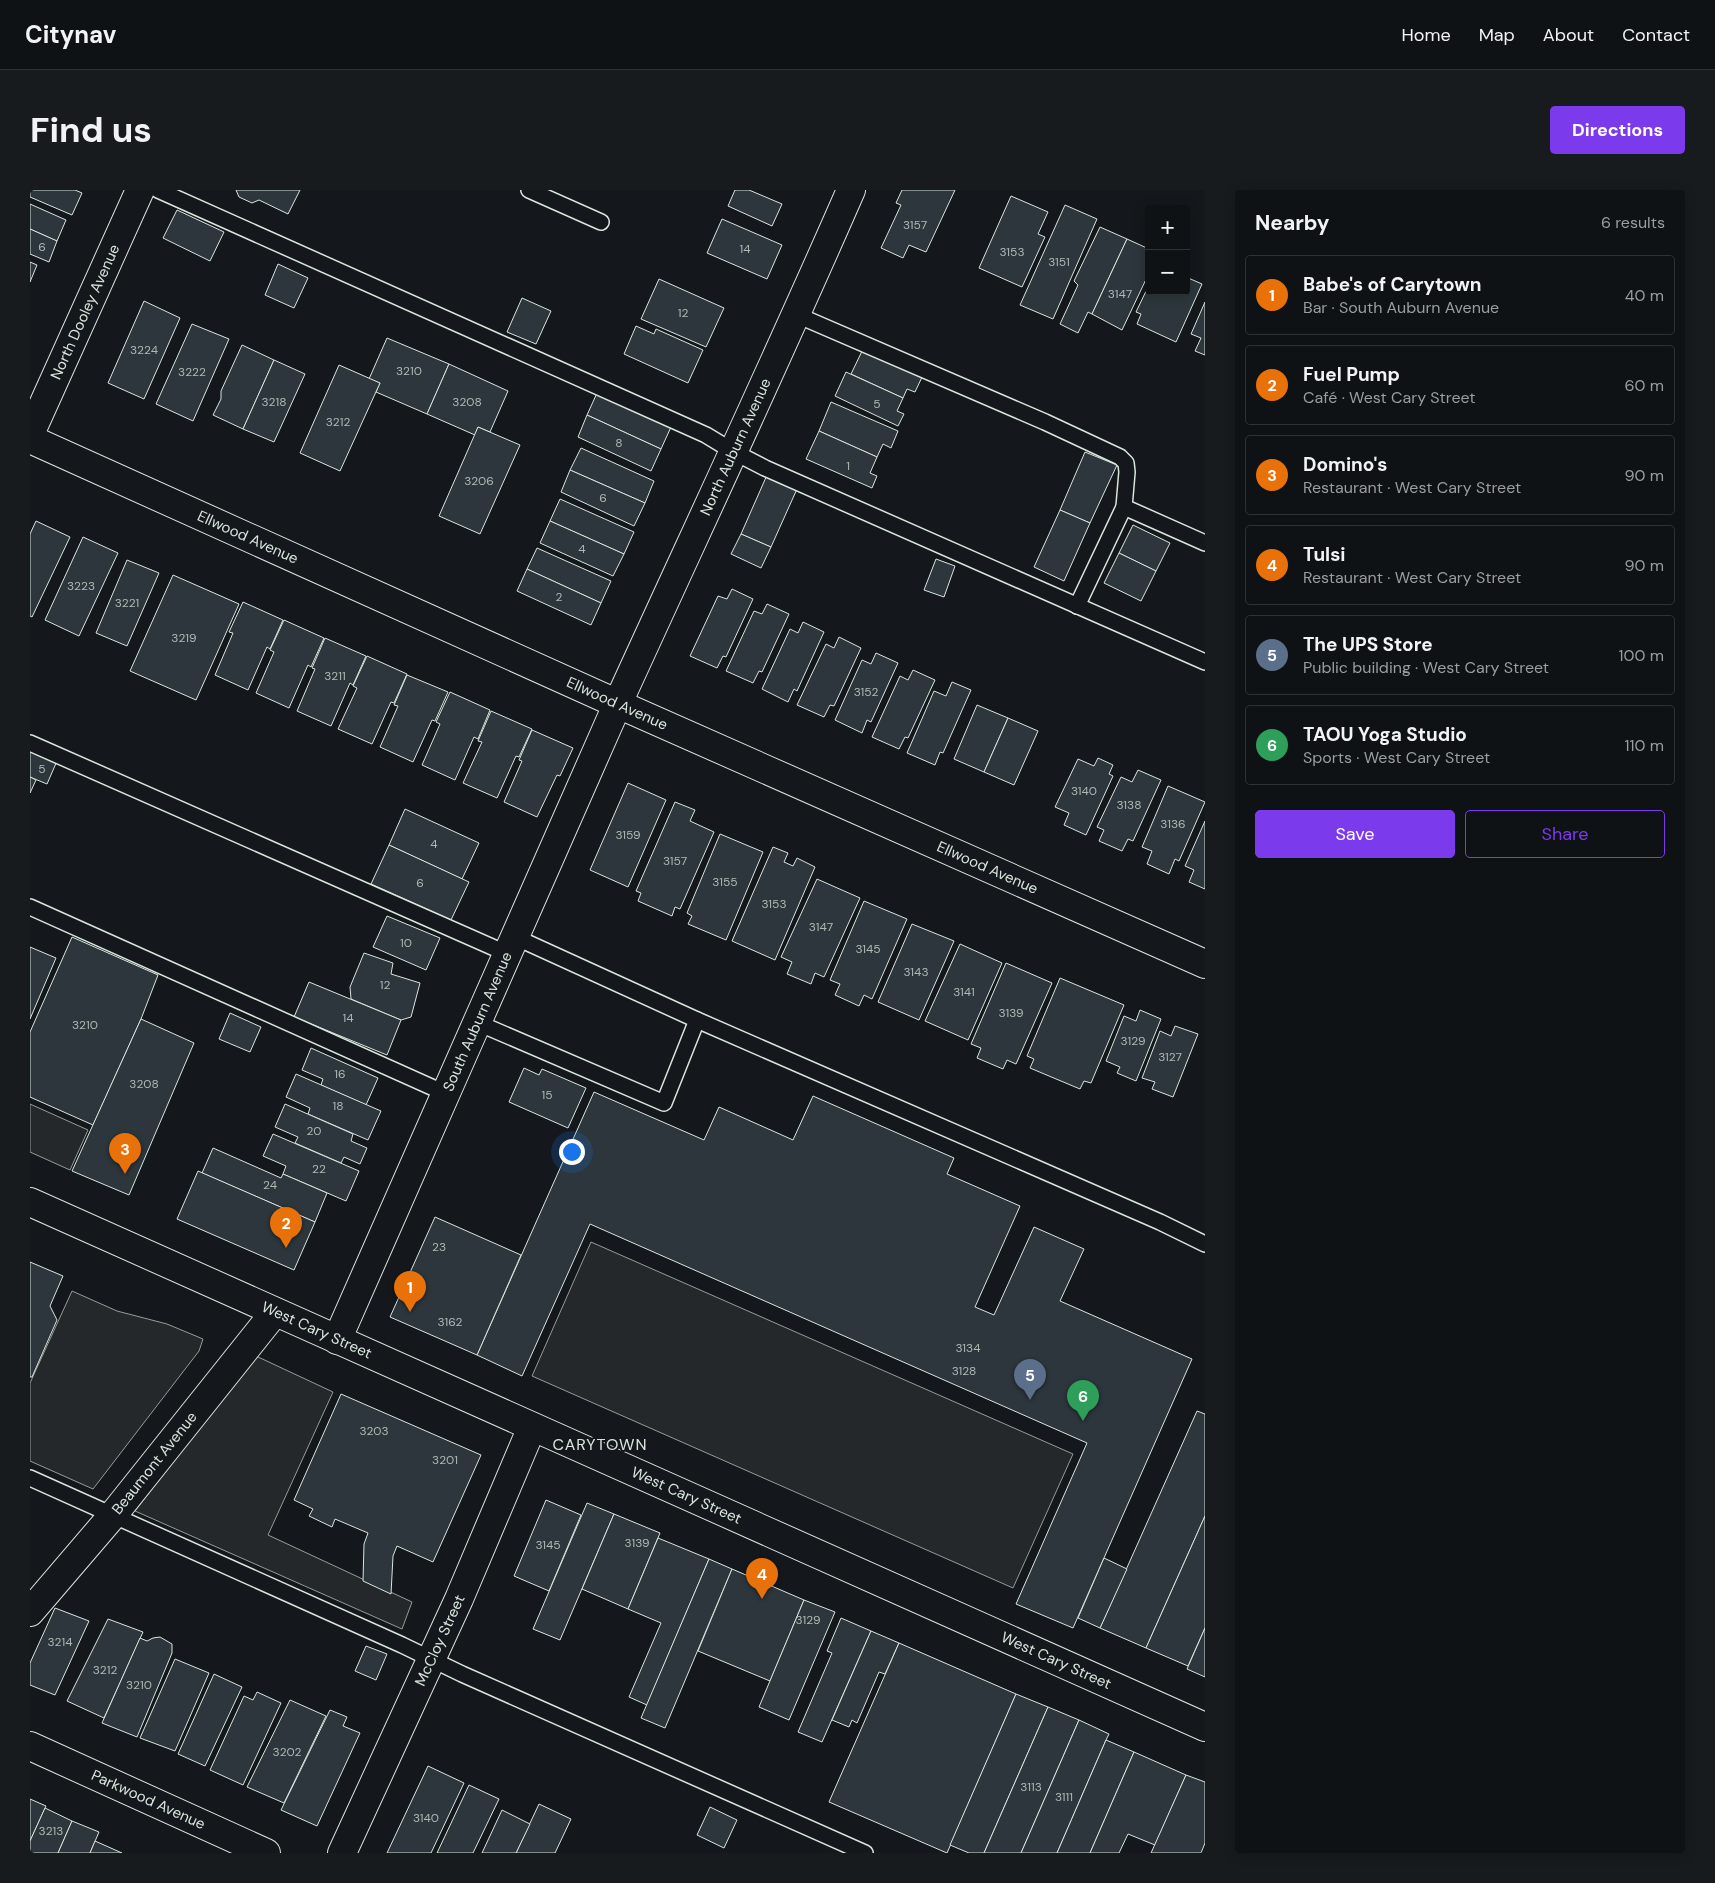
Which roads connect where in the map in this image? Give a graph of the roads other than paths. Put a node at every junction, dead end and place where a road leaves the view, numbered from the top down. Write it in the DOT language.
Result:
graph roads {
  1 [pos="140,190"];
  2 [pos="158,190"];
  3 [pos="528,190"];
  4 [pos="851,190"];
  5 [pos="601,222"];
  6 [pos="797,315"];
  7 [pos="30,434"];
  8 [pos="30,439"];
  9 [pos="734,452"];
  10 [pos="1124,507"];
  11 [pos="1205,543"];
  12 [pos="1077,606"];
  13 [pos="1205,662"];
  14 [pos="618,704"];
  15 [pos="30,743"];
  16 [pos="30,907"];
  17 [pos="511,946"];
  18 [pos="1205,964"];
  19 [pos="697,1020"];
  20 [pos="478,1023"];
  21 [pos="447,1094"];
  22 [pos="30,1202"];
  23 [pos="1205,1244"];
  24 [pos="275,1312"];
  25 [pos="337,1340"];
  26 [pos="532,1427"];
  27 [pos="30,1478"];
  28 [pos="113,1515"];
  29 [pos="30,1612"];
  30 [pos="431,1660"];
  31 [pos="1205,1727"];
  32 [pos="30,1746"];
  33 [pos="266,1853"];
  34 [pos="342,1853"];
  35 [pos="865,1853"];
  1 -- 7 [label="street, North Dooley Avenue"];
  2 -- 9 [label="lane"];
  3 -- 5 [label="lane"];
  4 -- 6 [label="street, North Auburn Avenue"];
  6 -- 9 [label="street, North Auburn Avenue"];
  6 -- 10 [label="lane"];
  8 -- 14 [label="street, Ellwood Avenue"];
  9 -- 12 [label="lane"];
  9 -- 14 [label="street, North Auburn Avenue"];
  10 -- 11 [label="lane"];
  10 -- 12 [label="lane"];
  12 -- 13 [label="lane"];
  14 -- 17 [label="street, South Auburn Avenue"];
  14 -- 18 [label="street, Ellwood Avenue"];
  15 -- 17 [label="lane"];
  16 -- 21 [label="lane"];
  17 -- 19 [label="lane"];
  17 -- 20 [label="street, South Auburn Avenue"];
  19 -- 20 [label="lane"];
  19 -- 23 [label="lane"];
  20 -- 21 [label="street, South Auburn Avenue"];
  21 -- 25 [label="street, South Auburn Avenue"];
  22 -- 24 [label="street, West Cary Street"];
  24 -- 25 [label="street, West Cary Street"];
  24 -- 28 [label="street, Beaumont Avenue"];
  25 -- 26 [label="street, West Cary Street"];
  26 -- 30 [label="street, McCloy Street"];
  26 -- 31 [label="street, West Cary Street"];
  27 -- 28 [label="lane"];
  28 -- 29 [label="street, Beaumont Avenue"];
  28 -- 30 [label="lane"];
  30 -- 34 [label="street, McCloy Street"];
  30 -- 35 [label="lane"];
  32 -- 33 [label="street, Parkwood Avenue"];
}
